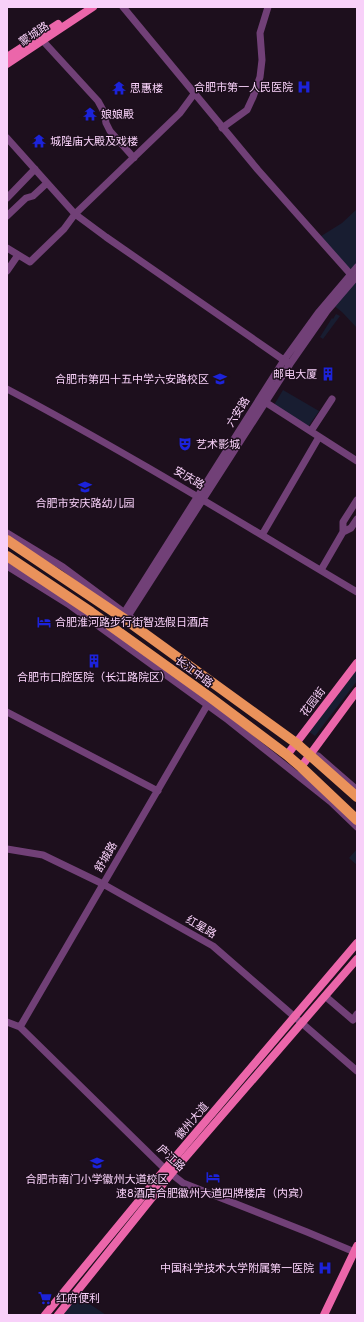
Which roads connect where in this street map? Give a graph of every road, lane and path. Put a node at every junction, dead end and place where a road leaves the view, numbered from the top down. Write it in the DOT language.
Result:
graph roads {
  1 [pos="84,7"];
  2 [pos="93,7"];
  3 [pos="123,7"];
  4 [pos="268,7"];
  5 [pos="43,41"];
  6 [pos="7,57"];
  7 [pos="7,64"];
  8 [pos="194,94"];
  9 [pos="222,128"];
  10 [pos="7,138"];
  11 [pos="134,158"];
  12 [pos="35,169"];
  13 [pos="47,183"];
  14 [pos="7,198"];
  15 [pos="75,214"];
  16 [pos="7,216"];
  17 [pos="7,248"];
  18 [pos="18,255"];
  19 [pos="357,267"];
  20 [pos="7,271"];
  21 [pos="355,278"];
  22 [pos="287,362"];
  23 [pos="7,389"];
  24 [pos="332,398"];
  25 [pos="263,401"];
  26 [pos="311,431"];
  27 [pos="320,437"];
  28 [pos="357,461"];
  29 [pos="201,498"];
  30 [pos="357,500"];
  31 [pos="357,519"];
  32 [pos="343,532"];
  33 [pos="7,533"];
  34 [pos="262,535"];
  35 [pos="7,540"];
  36 [pos="7,556"];
  37 [pos="7,566"];
  38 [pos="321,570"];
  39 [pos="357,592"];
  40 [pos="125,616"];
  41 [pos="357,663"];
  42 [pos="357,691"];
  43 [pos="209,702"];
  44 [pos="7,712"];
  45 [pos="297,742"];
  46 [pos="311,753"];
  47 [pos="287,755"];
  48 [pos="301,766"];
  49 [pos="158,790"];
  50 [pos="357,790"];
  51 [pos="357,798"];
  52 [pos="357,820"];
  53 [pos="357,827"];
  54 [pos="7,849"];
  55 [pos="104,884"];
  56 [pos="357,943"];
  57 [pos="357,959"];
  58 [pos="325,996"];
  59 [pos="357,1014"];
  60 [pos="294,1017"];
  61 [pos="7,1022"];
  62 [pos="302,1023"];
  63 [pos="20,1027"];
  64 [pos="357,1071"];
  65 [pos="168,1172"];
  66 [pos="356,1252"];
  67 [pos="45,1315"];
  68 [pos="58,1315"];
  69 [pos="325,1315"];
  1 -- 6 [label="main road, 蒙城路"];
  2 -- 5 [label="main road, 蒙城路"];
  3 -- 8 [label="street"];
  4 -- 9 [label="street"];
  5 -- 7 [label="main road, 蒙城路"];
  5 -- 11 [label="street"];
  8 -- 9 [label="street"];
  8 -- 11 [label="street"];
  9 -- 21 [label="street"];
  10 -- 12 [label="street"];
  11 -- 15 [label="street"];
  12 -- 13 [label="street"];
  12 -- 14 [label="street"];
  13 -- 15 [label="street"];
  13 -- 16 [label="street"];
  15 -- 18 [label="street"];
  15 -- 22 [label="street"];
  17 -- 18 [label="street"];
  18 -- 20 [label="street"];
  19 -- 21 [label="street, 六安路"];
  21 -- 22 [label="street, 六安路"];
  22 -- 25 [label="street, 六安路"];
  23 -- 29 [label="street, 安庆路"];
  24 -- 26 [label="street"];
  25 -- 26 [label="street"];
  25 -- 29 [label="street, 六安路"];
  26 -- 27 [label="street"];
  27 -- 28 [label="street"];
  27 -- 34 [label="street"];
  29 -- 34 [label="street, 安庆路"];
  29 -- 40 [label="street, 六安路"];
  30 -- 32 [label="street"];
  31 -- 32 [label="street"];
  32 -- 38 [label="street"];
  33 -- 40 [label="street"];
  34 -- 38 [label="street, 安庆路"];
  35 -- 40 [label="highway, 长江中路"];
  36 -- 43 [label="highway, 长江中路"];
  37 -- 43 [label="street"];
  38 -- 39 [label="street, 安庆路"];
  40 -- 45 [label="highway, 长江中路"];
  41 -- 45 [label="main road, 花园街"];
  42 -- 46 [label="main road"];
  43 -- 47 [label="highway, 长江中路"];
  43 -- 49 [label="street, 舒城路"];
  43 -- 53 [label="street"];
  44 -- 49 [label="street"];
  45 -- 46 [label="highway, 长江中路"];
  45 -- 47 [label="main road, 花园街"];
  46 -- 48 [label="main road"];
  46 -- 50 [label="street"];
  46 -- 51 [label="highway, 长江中路"];
  47 -- 48 [label="highway, 长江中路"];
  48 -- 52 [label="highway, 长江中路"];
  49 -- 55 [label="street, 舒城路"];
  54 -- 55 [label="street, 红星路"];
  55 -- 60 [label="street, 红星路"];
  55 -- 63 [label="street, 舒城路"];
  56 -- 60 [label="main road, 徽州大道"];
  57 -- 58 [label="main road, 徽州大道"];
  58 -- 59 [label="street"];
  58 -- 62 [label="main road, 徽州大道"];
  60 -- 62 [label="street, 红星路"];
  60 -- 65 [label="main road, 徽州大道"];
  61 -- 63 [label="street, 庐江路"];
  62 -- 64 [label="street, 红星路"];
  62 -- 65 [label="main road, 徽州大道"];
  63 -- 65 [label="street, 庐江路"];
  65 -- 66 [label="street, 庐江路"];
  65 -- 67 [label="main road, 徽州大道"];
  65 -- 68 [label="main road, 徽州大道"];
  66 -- 69 [label="main road"];
}
